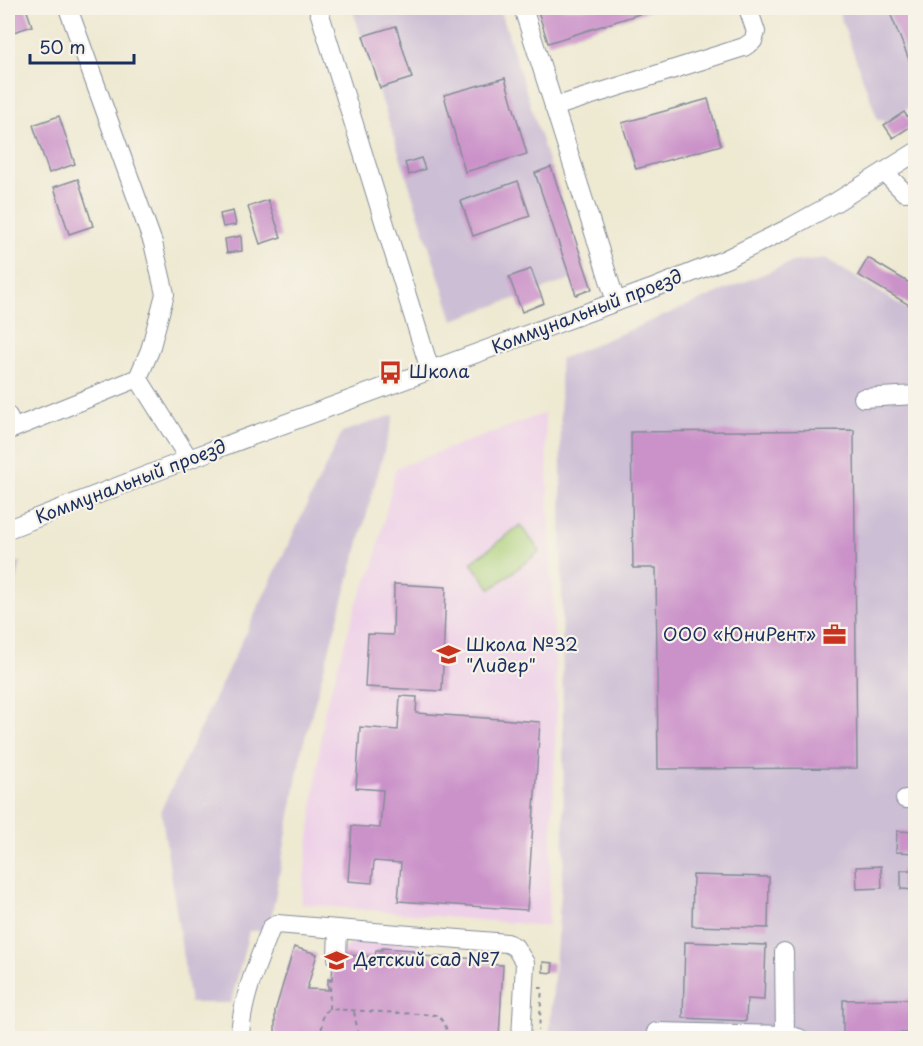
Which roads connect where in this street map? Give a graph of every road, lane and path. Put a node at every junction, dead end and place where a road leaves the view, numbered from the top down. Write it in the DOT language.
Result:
graph roads {
  1 [pos="68,8"];
  2 [pos="318,8"];
  3 [pos="523,8"];
  4 [pos="748,8"];
  5 [pos="554,107"];
  6 [pos="915,152"];
  7 [pos="884,172"];
  8 [pos="915,191"];
  9 [pos="616,303"];
  10 [pos="430,370"];
  11 [pos="138,378"];
  12 [pos="915,395"];
  13 [pos="863,398"];
  14 [pos="8,416"];
  15 [pos="189,459"];
  16 [pos="8,529"];
  17 [pos="338,929"];
  18 [pos="784,952"];
  19 [pos="334,963"];
  20 [pos="541,996"];
  21 [pos="329,1009"];
  22 [pos="354,1011"];
  23 [pos="656,1032"];
  24 [pos="529,1037"];
  25 [pos="792,1037"];
  26 [pos="240,1038"];
  27 [pos="321,1038"];
  28 [pos="359,1038"];
  29 [pos="447,1038"];
  1 -- 11 [label="street"];
  2 -- 10 [label="street"];
  3 -- 5 [label="street"];
  4 -- 5 [label="street"];
  5 -- 9 [label="street"];
  6 -- 7 [label="street, Коммунальный проезд"];
  7 -- 8 [label="street"];
  7 -- 9 [label="street, Коммунальный проезд"];
  9 -- 10 [label="street, Коммунальный проезд"];
  10 -- 15 [label="street, Коммунальный проезд"];
  11 -- 14 [label="street"];
  11 -- 15 [label="street"];
  12 -- 13 [label="street"];
  15 -- 16 [label="street, Коммунальный проезд"];
  17 -- 19 [label="street"];
  17 -- 24 [label="street"];
  17 -- 26 [label="street"];
  18 -- 25 [label="street"];
  19 -- 21 [label="path"];
  20 -- 24 [label="path"];
  21 -- 22 [label="path"];
  21 -- 27 [label="path"];
  22 -- 28 [label="path"];
  22 -- 29 [label="path"];
  23 -- 25 [label="street"];
}
